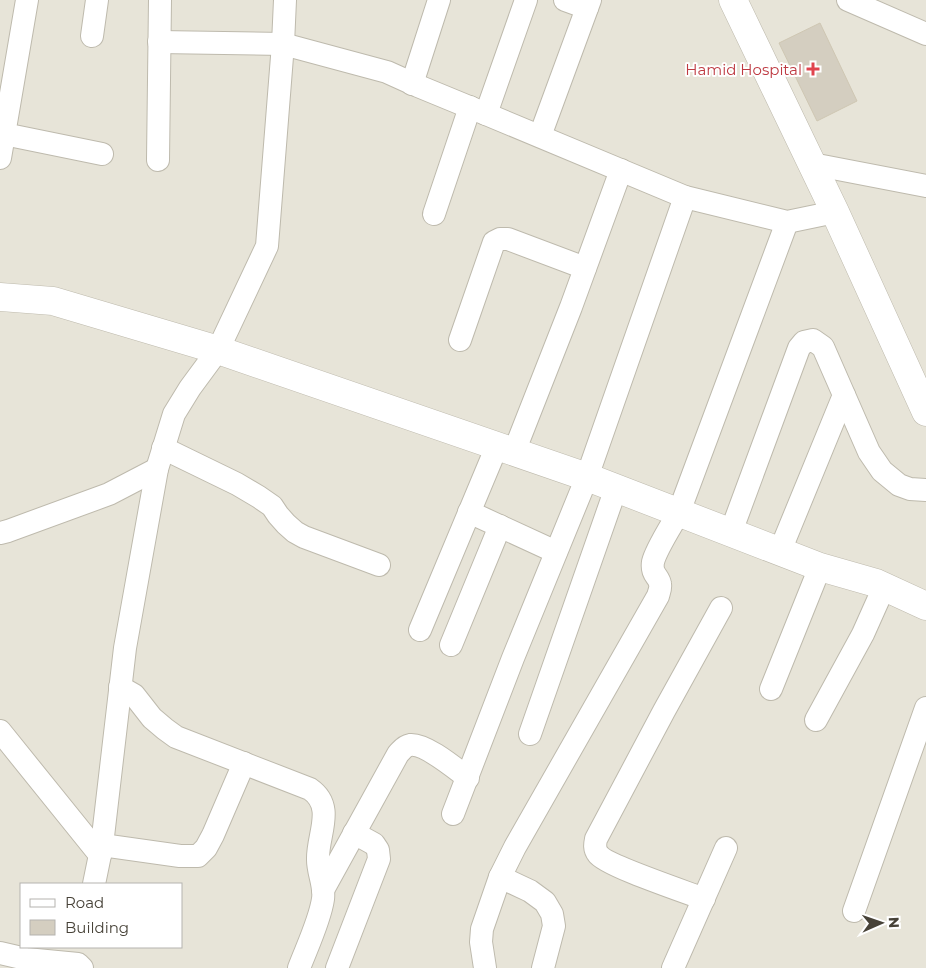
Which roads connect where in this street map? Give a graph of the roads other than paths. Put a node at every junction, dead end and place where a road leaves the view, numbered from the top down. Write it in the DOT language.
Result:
graph roads {
  1 [pos="27,0"];
  2 [pos="96,0"];
  3 [pos="160,0"];
  4 [pos="285,0"];
  5 [pos="439,0"];
  6 [pos="526,0"];
  7 [pos="565,0"];
  8 [pos="733,0"];
  9 [pos="848,0"];
  10 [pos="589,4"];
  11 [pos="926,34"];
  12 [pos="92,36"];
  13 [pos="159,42"];
  14 [pos="283,44"];
  15 [pos="412,84"];
  16 [pos="478,110"];
  17 [pos="2,134"];
  18 [pos="540,136"];
  19 [pos="102,154"];
  20 [pos="0,158"];
  21 [pos="158,160"];
  22 [pos="812,164"];
  23 [pos="621,170"];
  24 [pos="926,186"];
  25 [pos="685,197"];
  26 [pos="835,212"];
  27 [pos="434,214"];
  28 [pos="787,222"];
  29 [pos="585,268"];
  30 [pos="0,297"];
  31 [pos="460,340"];
  32 [pos="218,350"];
  33 [pos="844,395"];
  34 [pos="926,412"];
  35 [pos="506,449"];
  36 [pos="160,458"];
  37 [pos="587,477"];
  38 [pos="616,488"];
  39 [pos="926,490"];
  40 [pos="470,512"];
  41 [pos="679,512"];
  42 [pos="500,526"];
  43 [pos="731,532"];
  44 [pos="0,533"];
  45 [pos="780,551"];
  46 [pos="556,552"];
  47 [pos="379,565"];
  48 [pos="820,566"];
  49 [pos="884,587"];
  50 [pos="926,606"];
  51 [pos="721,608"];
  52 [pos="420,630"];
  53 [pos="451,644"];
  54 [pos="120,687"];
  55 [pos="771,689"];
  56 [pos="926,708"];
  57 [pos="816,720"];
  58 [pos="0,731"];
  59 [pos="530,734"];
  60 [pos="244,763"];
  61 [pos="468,778"];
  62 [pos="454,814"];
  63 [pos="354,833"];
  64 [pos="726,848"];
  65 [pos="101,850"];
  66 [pos="500,877"];
  67 [pos="94,883"];
  68 [pos="323,890"];
  69 [pos="704,899"];
  70 [pos="854,911"];
  71 [pos="0,953"];
  72 [pos="79,962"];
  73 [pos="299,968"];
  74 [pos="337,968"];
  75 [pos="485,968"];
  76 [pos="542,968"];
  77 [pos="673,968"];
  1 -- 17 [label="street"];
  2 -- 12 [label="street"];
  3 -- 13 [label="street"];
  4 -- 14 [label="street"];
  5 -- 15 [label="street"];
  6 -- 16 [label="street"];
  7 -- 10 [label="street"];
  8 -- 22 [label="street"];
  9 -- 11 [label="street"];
  10 -- 18 [label="street"];
  13 -- 14 [label="street"];
  13 -- 21 [label="street"];
  14 -- 15 [label="street"];
  14 -- 32 [label="street"];
  15 -- 16 [label="street"];
  16 -- 18 [label="street"];
  16 -- 27 [label="street"];
  17 -- 19 [label="street"];
  17 -- 20 [label="street"];
  18 -- 23 [label="street"];
  22 -- 24 [label="street"];
  22 -- 26 [label="street"];
  23 -- 25 [label="street"];
  23 -- 29 [label="street"];
  25 -- 28 [label="street"];
  25 -- 37 [label="street"];
  26 -- 28 [label="street"];
  26 -- 34 [label="street"];
  28 -- 41 [label="street"];
  29 -- 31 [label="street"];
  29 -- 35 [label="street"];
  30 -- 32 [label="street"];
  32 -- 35 [label="street"];
  32 -- 36 [label="street"];
  33 -- 39 [label="street"];
  33 -- 43 [label="street"];
  33 -- 45 [label="street"];
  35 -- 37 [label="street"];
  35 -- 40 [label="street"];
  36 -- 44 [label="street"];
  36 -- 47 [label="street"];
  36 -- 54 [label="street"];
  37 -- 38 [label="street"];
  37 -- 46 [label="street"];
  38 -- 41 [label="street"];
  38 -- 59 [label="street"];
  40 -- 42 [label="street"];
  40 -- 52 [label="street"];
  41 -- 43 [label="street"];
  41 -- 66 [label="street"];
  42 -- 46 [label="street"];
  42 -- 53 [label="street"];
  43 -- 45 [label="street"];
  45 -- 48 [label="street"];
  46 -- 61 [label="street"];
  48 -- 49 [label="street"];
  48 -- 55 [label="street"];
  49 -- 50 [label="street"];
  49 -- 57 [label="street"];
  51 -- 69 [label="street"];
  54 -- 60 [label="street"];
  54 -- 65 [label="street"];
  56 -- 70 [label="street"];
  58 -- 65 [label="street"];
  60 -- 65 [label="street"];
  60 -- 68 [label="street"];
  61 -- 62 [label="street"];
  61 -- 63 [label="street"];
  63 -- 68 [label="street"];
  63 -- 74 [label="street"];
  64 -- 69 [label="street"];
  65 -- 67 [label="street"];
  66 -- 75 [label="street"];
  66 -- 76 [label="street"];
  68 -- 73 [label="street"];
  69 -- 77 [label="street"];
  71 -- 72 [label="street"];
}
